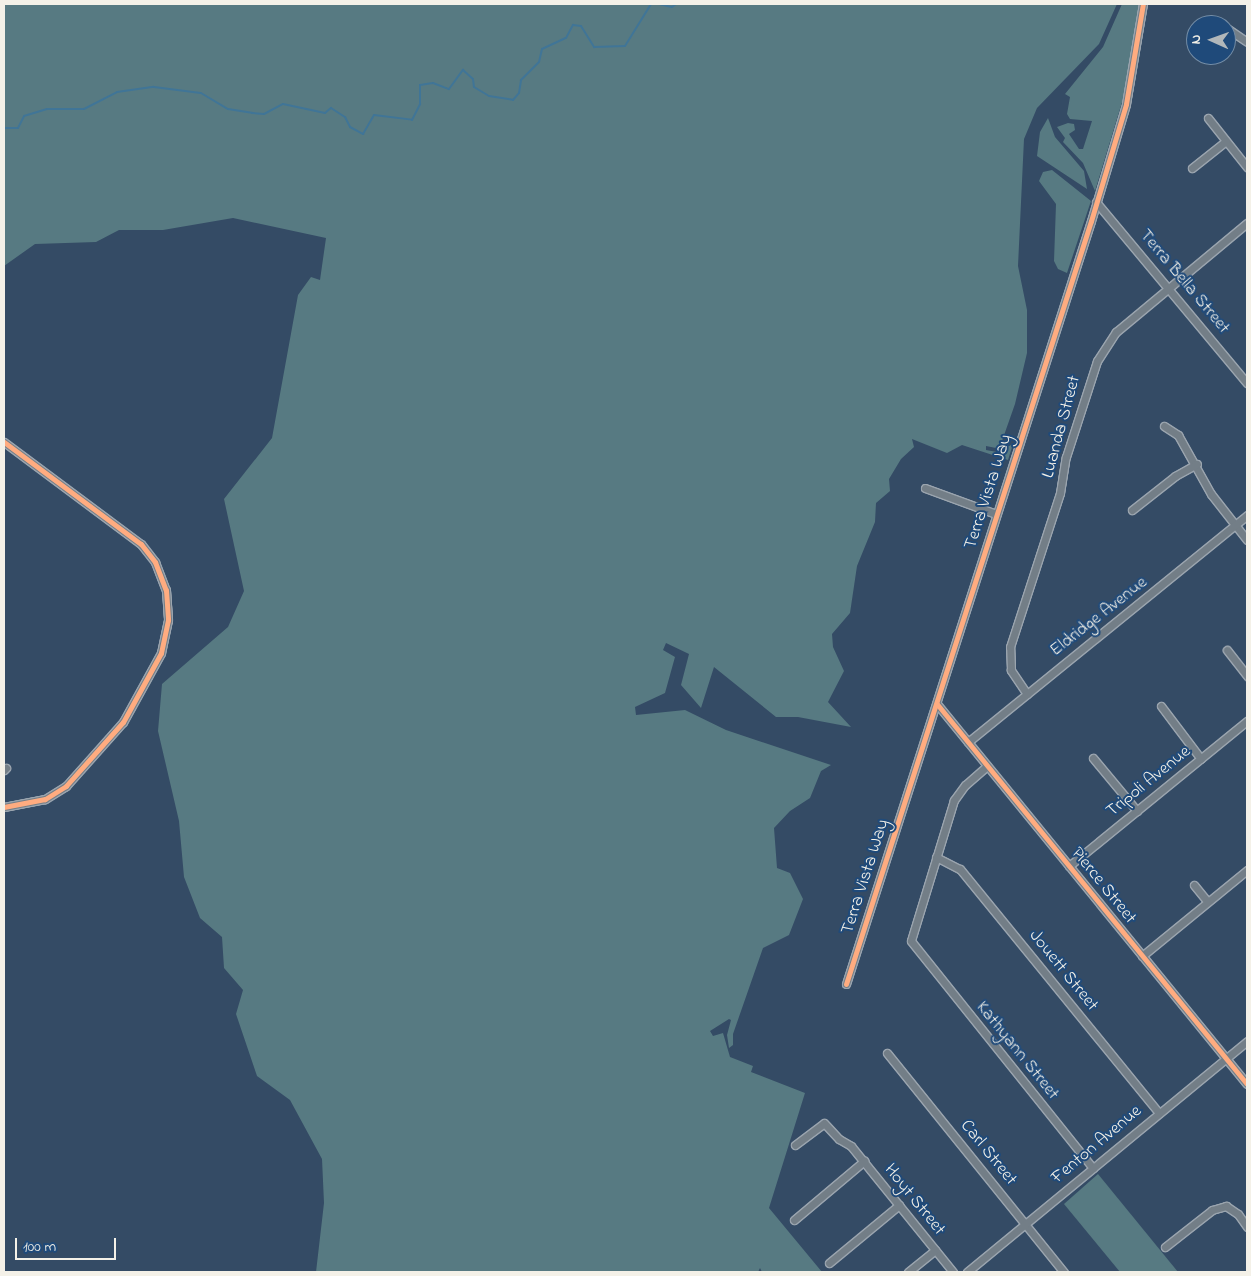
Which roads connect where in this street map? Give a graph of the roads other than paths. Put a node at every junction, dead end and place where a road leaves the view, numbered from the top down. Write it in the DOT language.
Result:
graph roads {
  1 [pos="1143,4"];
  2 [pos="1236,35"];
  3 [pos="1247,42"];
  4 [pos="1208,118"];
  5 [pos="1226,140"];
  6 [pos="1247,167"];
  7 [pos="1192,168"];
  8 [pos="1096,202"];
  9 [pos="1247,223"];
  10 [pos="1168,288"];
  11 [pos="1247,383"];
  12 [pos="1164,426"];
  13 [pos="4,442"];
  14 [pos="1197,464"];
  15 [pos="925,488"];
  16 [pos="1132,510"];
  17 [pos="996,514"];
  18 [pos="1247,515"];
  19 [pos="1235,525"];
  20 [pos="1247,540"];
  21 [pos="1227,650"];
  22 [pos="1247,676"];
  23 [pos="1026,694"];
  24 [pos="937,704"];
  25 [pos="1161,706"];
  26 [pos="1247,721"];
  27 [pos="968,742"];
  28 [pos="1093,758"];
  29 [pos="1201,759"];
  30 [pos="987,766"];
  31 [pos="4,807"];
  32 [pos="1136,811"];
  33 [pos="936,858"];
  34 [pos="1069,866"];
  35 [pos="1247,870"];
  36 [pos="1194,884"];
  37 [pos="1207,901"];
  38 [pos="1142,956"];
  39 [pos="846,984"];
  40 [pos="1247,1041"];
  41 [pos="886,1053"];
  42 [pos="1226,1059"];
  43 [pos="1247,1084"];
  44 [pos="1159,1113"];
  45 [pos="795,1145"];
  46 [pos="864,1161"];
  47 [pos="1093,1168"];
  48 [pos="899,1205"];
  49 [pos="794,1220"];
  50 [pos="1026,1223"];
  51 [pos="1247,1227"];
  52 [pos="1165,1247"];
  53 [pos="935,1250"];
  54 [pos="829,1263"];
  55 [pos="908,1272"];
  56 [pos="953,1272"];
  57 [pos="967,1272"];
  58 [pos="1064,1272"];
  1 -- 8 [label="street, Terra Vista Way"];
  2 -- 3 [label="street"];
  4 -- 5 [label="street"];
  5 -- 6 [label="street"];
  5 -- 7 [label="street"];
  8 -- 10 [label="street, Terra Bella Street"];
  8 -- 17 [label="street, Terra Vista Way"];
  9 -- 10 [label="street, Luanda Street"];
  10 -- 11 [label="street, Terra Bella Street"];
  10 -- 23 [label="street, Luanda Street"];
  12 -- 14 [label="street"];
  13 -- 31 [label="street"];
  14 -- 16 [label="street"];
  14 -- 19 [label="street"];
  15 -- 17 [label="street"];
  17 -- 24 [label="street, Terra Vista Way"];
  18 -- 19 [label="street, Eldridge Avenue"];
  19 -- 20 [label="street"];
  19 -- 23 [label="street, Eldridge Avenue"];
  21 -- 22 [label="street"];
  23 -- 27 [label="street, Eldridge Avenue"];
  24 -- 27 [label="street, Pierce Street"];
  24 -- 39 [label="street, Terra Vista Way"];
  25 -- 29 [label="street"];
  26 -- 29 [label="street, Tripoli Avenue"];
  27 -- 30 [label="street, Pierce Street"];
  28 -- 32 [label="street"];
  29 -- 32 [label="street, Tripoli Avenue"];
  30 -- 33 [label="street"];
  30 -- 34 [label="street, Pierce Street"];
  32 -- 34 [label="street, Tripoli Avenue"];
  33 -- 44 [label="street, Jouett Street"];
  33 -- 47 [label="street, Kathyann Street"];
  34 -- 38 [label="street, Pierce Street"];
  35 -- 37 [label="street"];
  36 -- 37 [label="street"];
  37 -- 38 [label="street"];
  38 -- 42 [label="street, Pierce Street"];
  40 -- 42 [label="street, Fenton Avenue"];
  41 -- 50 [label="street, Carl Street"];
  42 -- 43 [label="street, Pierce Street"];
  42 -- 44 [label="street, Fenton Avenue"];
  44 -- 47 [label="street, Fenton Avenue"];
  45 -- 46 [label="street, Hoyt Street"];
  46 -- 48 [label="street, Hoyt Street"];
  46 -- 49 [label="street"];
  47 -- 50 [label="street, Fenton Avenue"];
  48 -- 53 [label="street, Hoyt Street"];
  48 -- 54 [label="street"];
  50 -- 57 [label="street, Fenton Avenue"];
  50 -- 58 [label="street, Carl Street"];
  51 -- 52 [label="street"];
  53 -- 55 [label="street"];
  53 -- 56 [label="street, Hoyt Street"];
}
